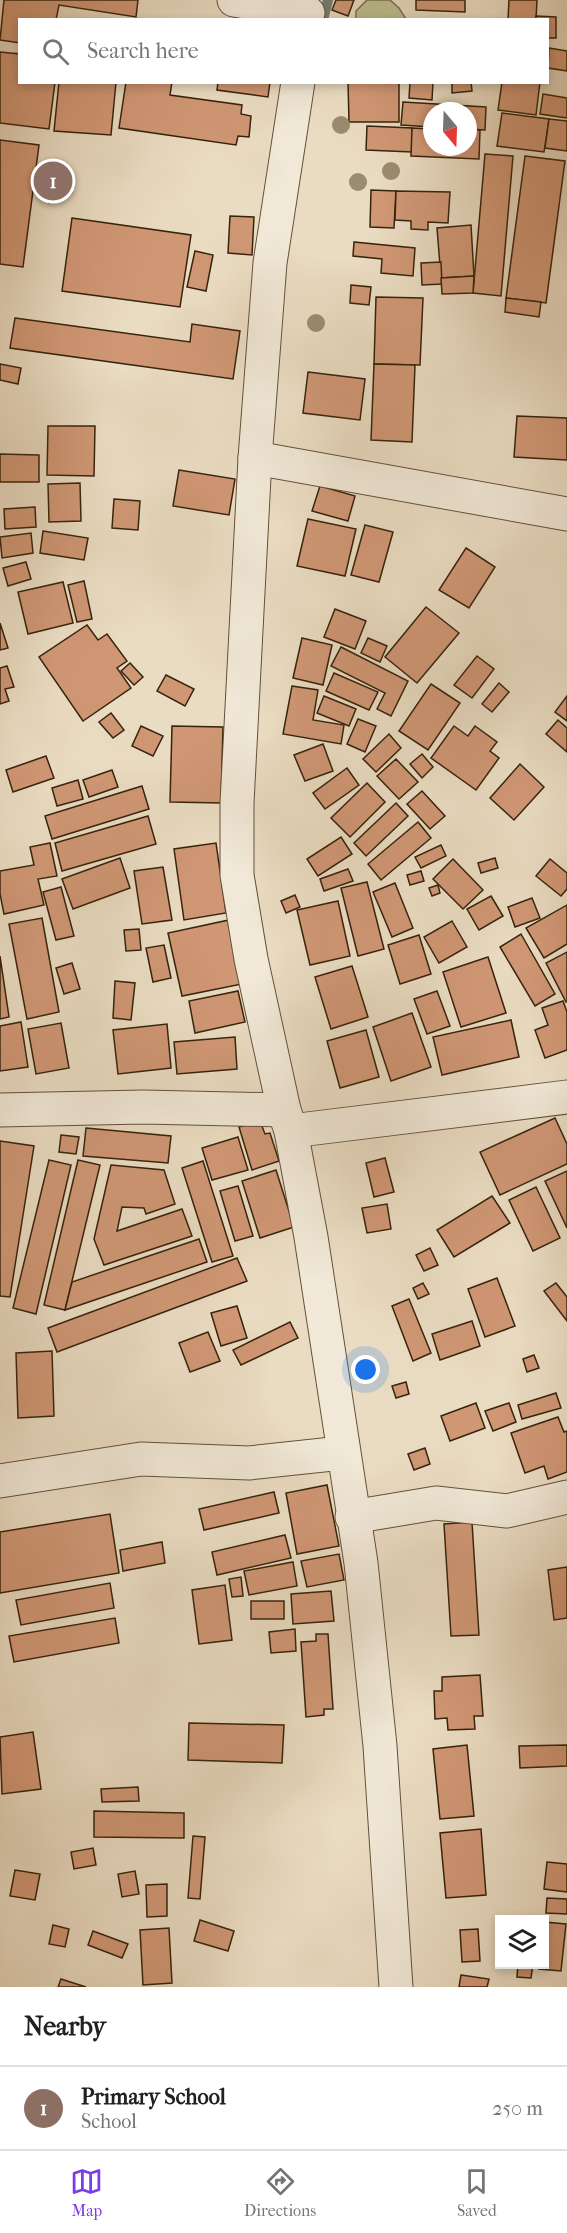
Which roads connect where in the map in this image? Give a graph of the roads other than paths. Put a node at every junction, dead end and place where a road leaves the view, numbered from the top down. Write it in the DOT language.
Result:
graph roads {
  1 [pos="234,0"];
  2 [pos="308,11"];
  3 [pos="298,84"];
  4 [pos="255,458"];
  5 [pos="567,514"];
  6 [pos="567,1097"];
  7 [pos="0,1110"];
  8 [pos="288,1120"];
  9 [pos="342,1453"];
  10 [pos="0,1481"];
  11 [pos="567,1497"];
  12 [pos="352,1517"];
  13 [pos="396,1987"];
  1 -- 2 [label="street"];
  3 -- 4 [label="street"];
  4 -- 5 [label="street"];
  4 -- 8 [label="street"];
  6 -- 8 [label="street"];
  7 -- 8 [label="street"];
  8 -- 9 [label="street"];
  9 -- 10 [label="street"];
  9 -- 12 [label="street"];
  11 -- 12 [label="street"];
  12 -- 13 [label="street"];
}
